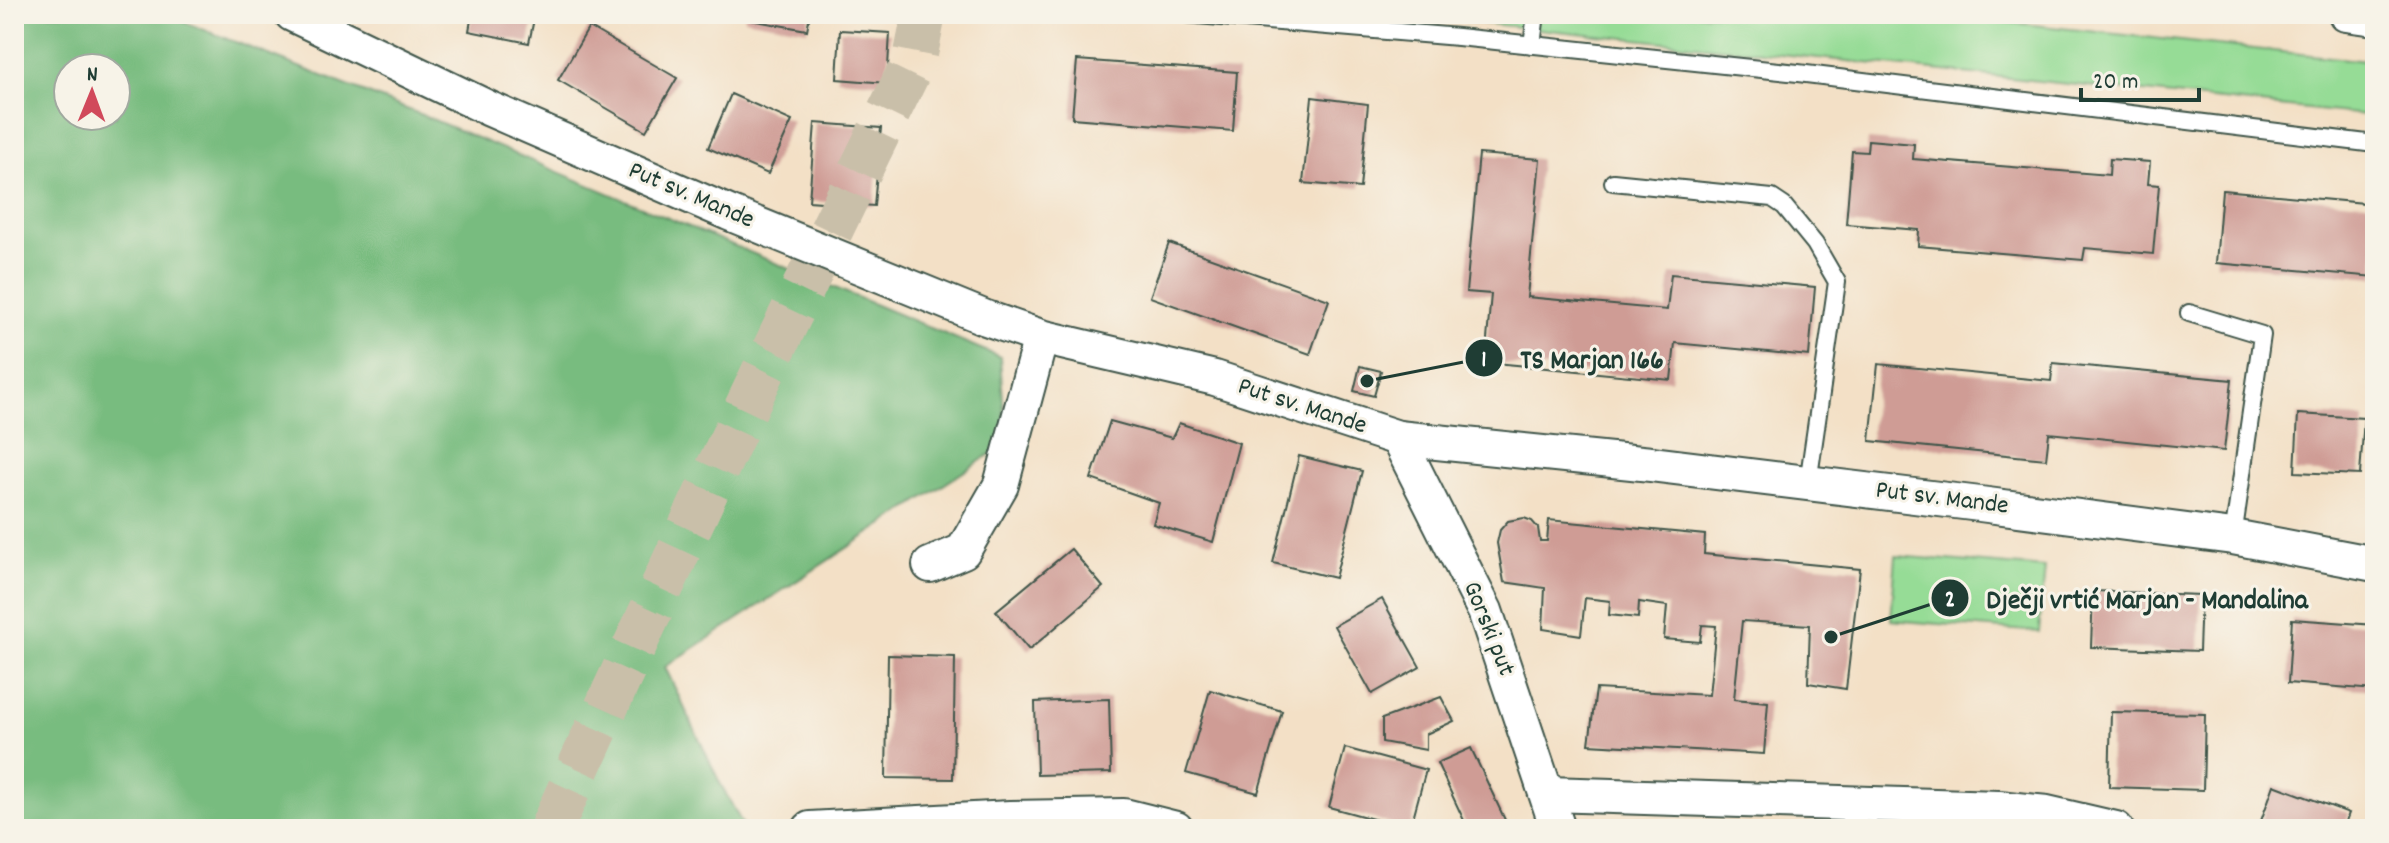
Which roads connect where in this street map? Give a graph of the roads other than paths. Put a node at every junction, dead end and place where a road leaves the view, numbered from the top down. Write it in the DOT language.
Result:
graph roads {
  1 [pos="292,14"];
  2 [pos="1185,14"];
  3 [pos="1536,14"];
  4 [pos="2346,14"];
  5 [pos="2375,18"];
  6 [pos="1532,45"];
  7 [pos="2375,144"];
  8 [pos="1613,182"];
  9 [pos="2189,313"];
  10 [pos="1041,337"];
  11 [pos="1398,438"];
  12 [pos="1808,483"];
  13 [pos="2233,537"];
  14 [pos="2375,564"];
  15 [pos="930,565"];
  16 [pos="1548,794"];
  17 [pos="810,829"];
  18 [pos="1176,829"];
  19 [pos="1558,829"];
  20 [pos="2116,829"];
  1 -- 10 [label="street, Put sv. Mande"];
  2 -- 6 [label="lane"];
  3 -- 6 [label="lane"];
  4 -- 5 [label="street"];
  6 -- 7 [label="lane"];
  8 -- 12 [label="lane"];
  9 -- 13 [label="lane"];
  10 -- 11 [label="street, Put sv. Mande"];
  10 -- 15 [label="street"];
  11 -- 12 [label="street, Put sv. Mande"];
  11 -- 16 [label="street, Gorski put"];
  12 -- 13 [label="street, Put sv. Mande"];
  13 -- 14 [label="street, Put sv. Mande"];
  16 -- 19 [label="street, Gorski put"];
  16 -- 20 [label="street"];
  17 -- 18 [label="street"];
}
